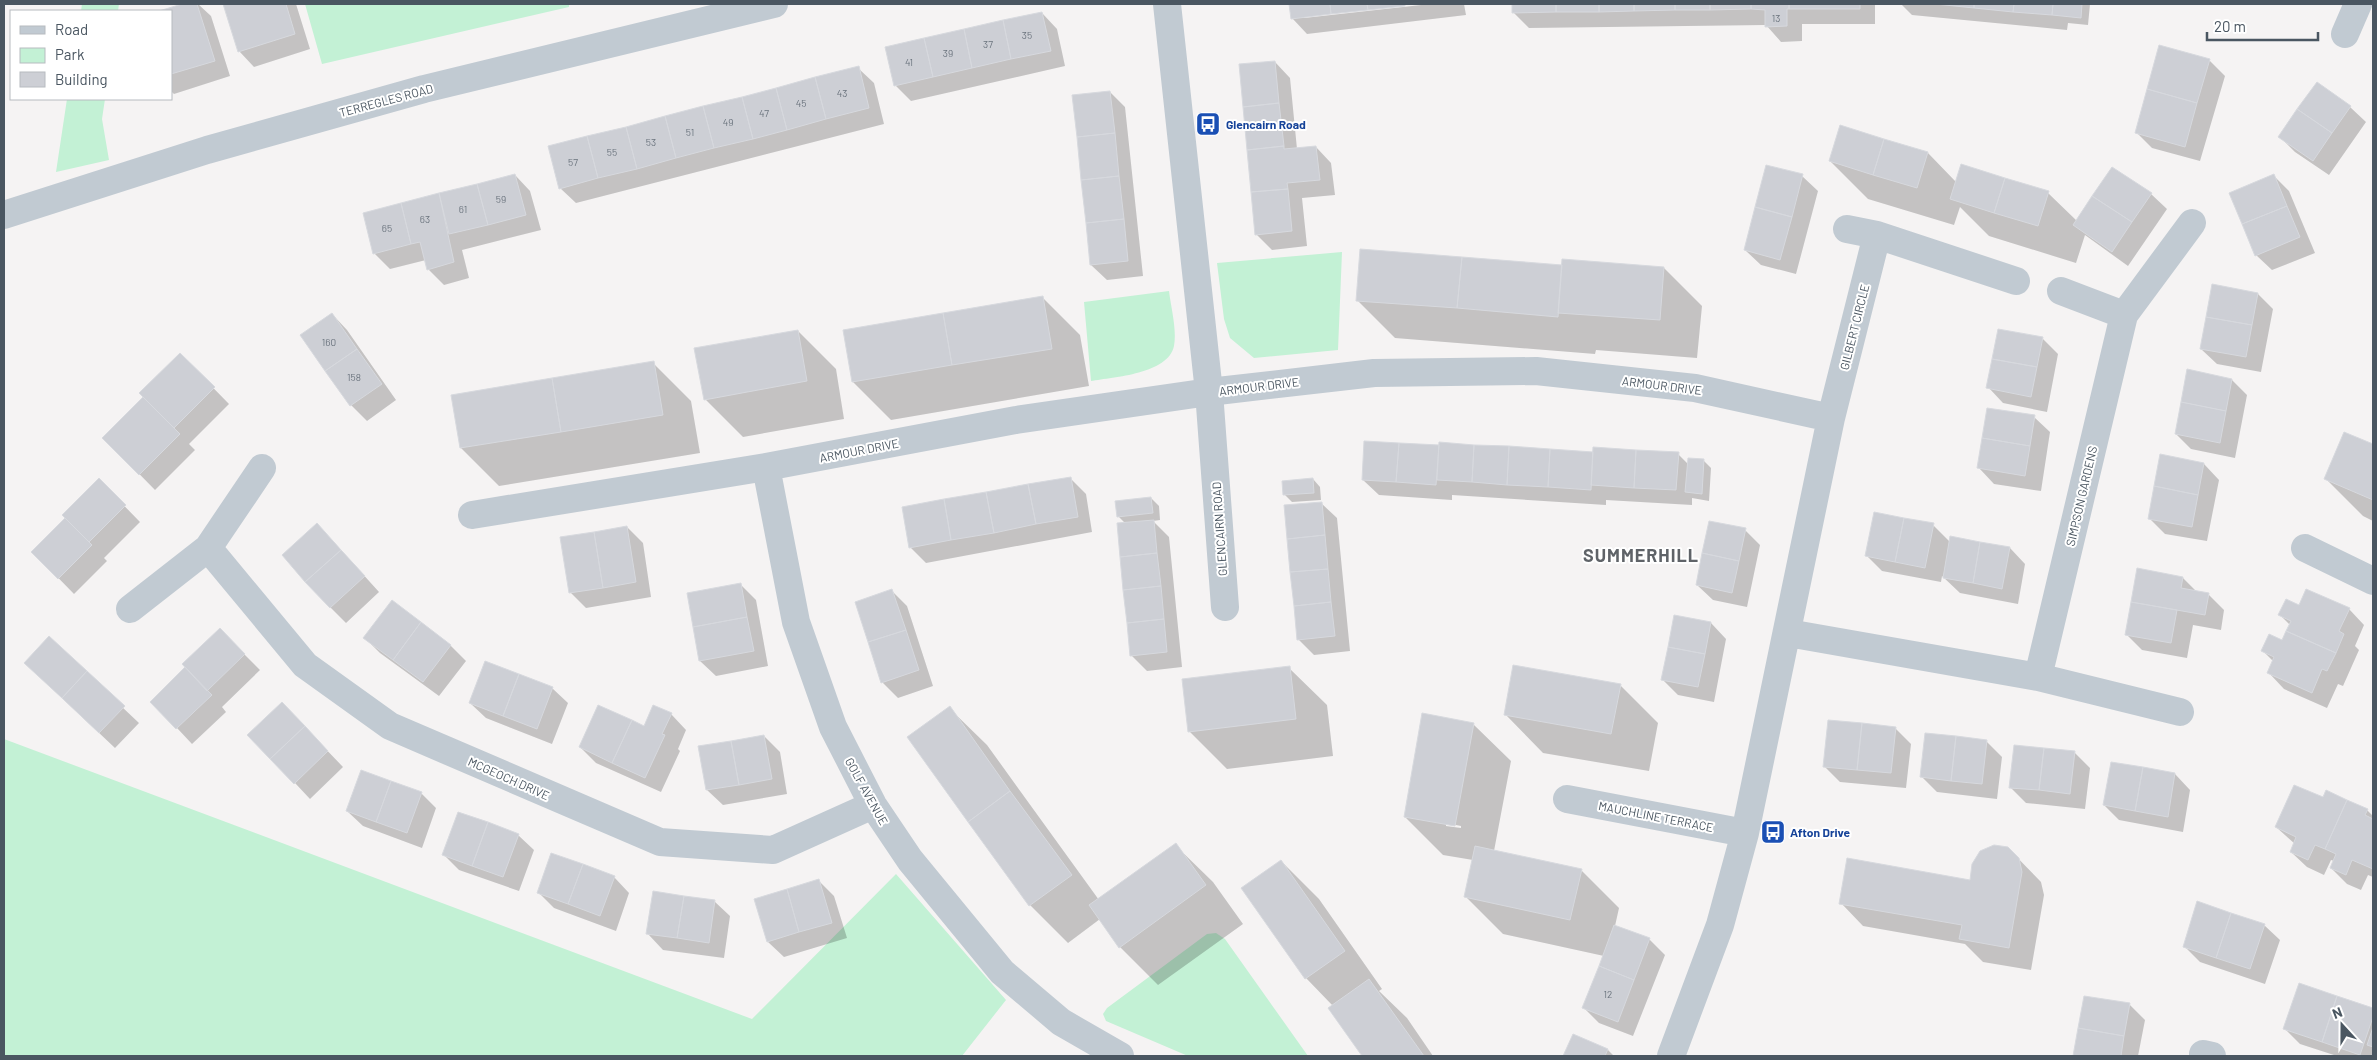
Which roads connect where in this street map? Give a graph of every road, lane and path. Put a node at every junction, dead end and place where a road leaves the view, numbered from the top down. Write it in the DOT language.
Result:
graph roads {
  1 [pos="774,4"];
  2 [pos="1167,4"];
  3 [pos="2358,4"];
  4 [pos="2345,34"];
  5 [pos="4,215"];
  6 [pos="2192,223"];
  7 [pos="1847,229"];
  8 [pos="1876,235"];
  9 [pos="2016,281"];
  10 [pos="2061,291"];
  11 [pos="2124,315"];
  12 [pos="1209,392"];
  13 [pos="1831,418"];
  14 [pos="766,467"];
  15 [pos="262,468"];
  16 [pos="472,515"];
  17 [pos="208,548"];
  18 [pos="2305,548"];
  19 [pos="2373,581"];
  20 [pos="1225,607"];
  21 [pos="130,610"];
  22 [pos="1788,633"];
  23 [pos="2038,678"];
  24 [pos="2180,712"];
  25 [pos="1567,800"];
  26 [pos="873,805"];
  27 [pos="1745,833"];
  28 [pos="1120,1056"];
  29 [pos="1671,1056"];
  1 -- 5 [label="street, TERREGLES ROAD"];
  2 -- 12 [label="street, GLENCAIRN ROAD"];
  3 -- 4 [label="street"];
  6 -- 11 [label="street, SIMPSON GARDENS"];
  7 -- 8 [label="street"];
  8 -- 9 [label="street"];
  8 -- 13 [label="street, GILBERT CIRCLE"];
  10 -- 11 [label="street"];
  11 -- 23 [label="street, SIMPSON GARDENS"];
  12 -- 13 [label="street, ARMOUR DRIVE"];
  12 -- 14 [label="street, ARMOUR DRIVE"];
  12 -- 20 [label="street, GLENCAIRN ROAD"];
  13 -- 22 [label="street"];
  14 -- 16 [label="street, ARMOUR DRIVE"];
  14 -- 26 [label="street, GOLF AVENUE"];
  15 -- 17 [label="street"];
  17 -- 21 [label="street"];
  17 -- 26 [label="street, MCGEOCH DRIVE"];
  18 -- 19 [label="street"];
  22 -- 23 [label="street"];
  22 -- 27 [label="street"];
  23 -- 24 [label="street"];
  25 -- 27 [label="street, MAUCHLINE TERRACE"];
  26 -- 28 [label="street, GOLF AVENUE"];
  27 -- 29 [label="street"];
}
